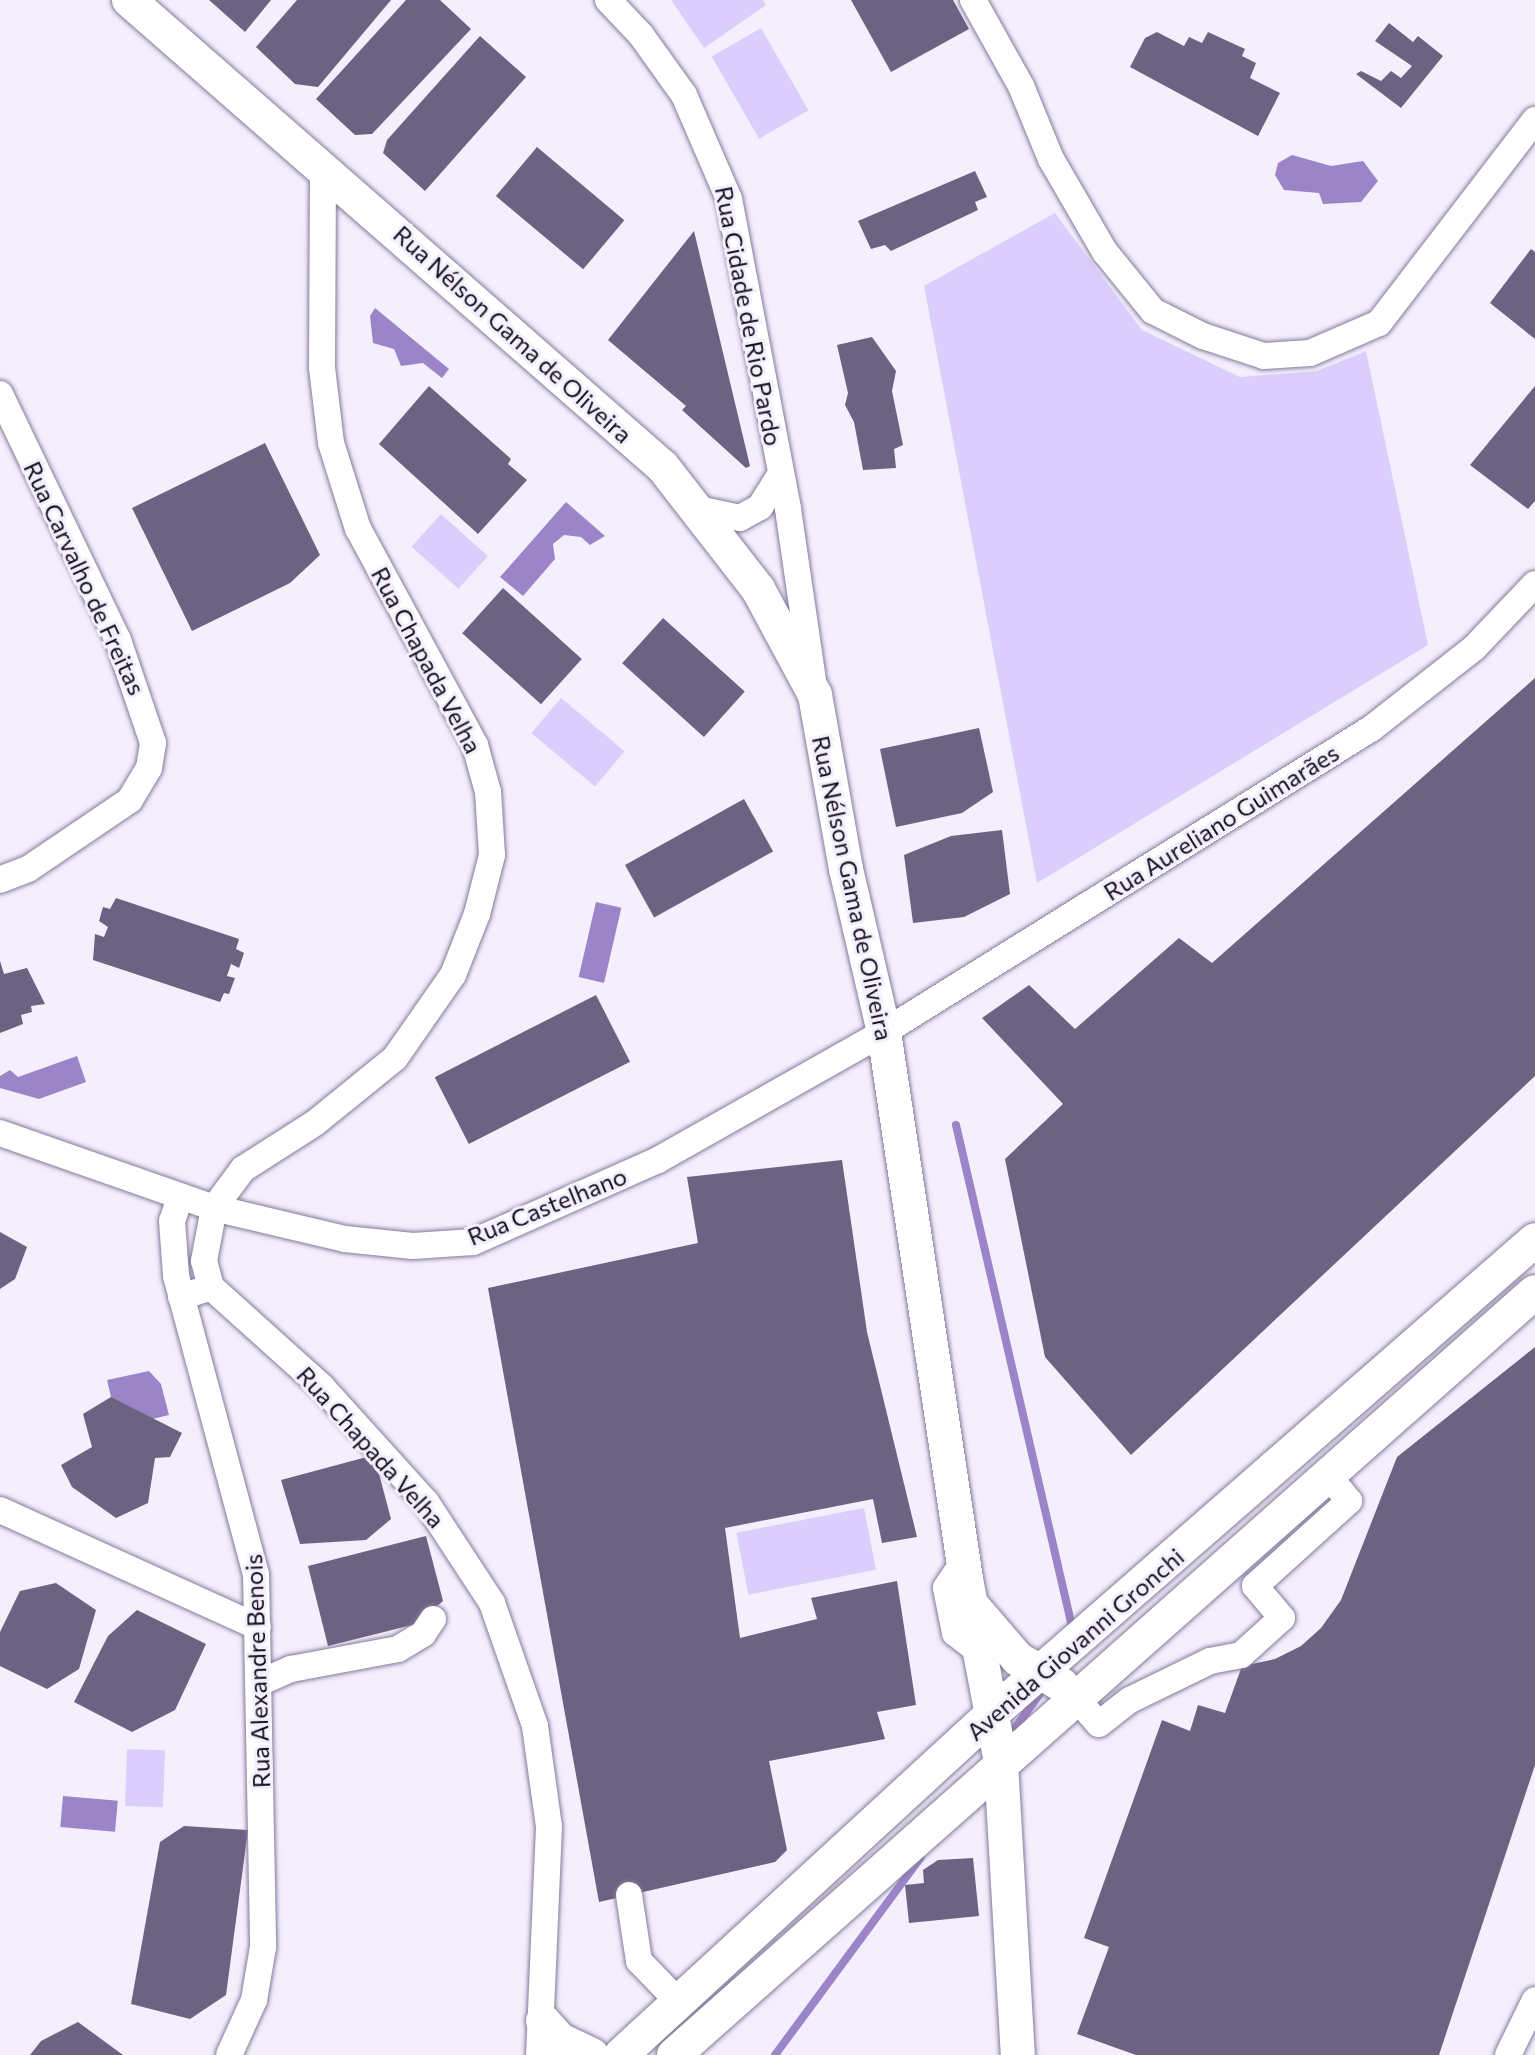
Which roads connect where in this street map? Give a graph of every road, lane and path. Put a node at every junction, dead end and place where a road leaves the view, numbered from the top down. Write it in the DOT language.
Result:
graph roads {
  1 [pos="129,0"];
  2 [pos="608,0"];
  3 [pos="973,0"];
  4 [pos="1535,120"];
  5 [pos="323,166"];
  6 [pos="0,394"];
  7 [pos="780,475"];
  8 [pos="698,509"];
  9 [pos="1535,584"];
  10 [pos="815,695"];
  11 [pos="0,880"];
  12 [pos="884,1032"];
  13 [pos="0,1133"];
  14 [pos="180,1197"];
  15 [pos="214,1208"];
  16 [pos="1535,1240"];
  17 [pos="211,1287"];
  18 [pos="1535,1292"];
  19 [pos="181,1297"];
  20 [pos="1328,1475"];
  21 [pos="0,1510"];
  22 [pos="964,1561"];
  23 [pos="970,1602"];
  24 [pos="433,1619"];
  25 [pos="258,1627"];
  26 [pos="981,1653"];
  27 [pos="1042,1675"];
  28 [pos="259,1683"];
  29 [pos="1081,1696"];
  30 [pos="993,1713"];
  31 [pos="1001,1763"];
  32 [pos="629,1895"];
  33 [pos="669,1992"];
  34 [pos="1535,2000"];
  35 [pos="543,2021"];
  36 [pos="229,2055"];
  37 [pos="539,2055"];
  38 [pos="592,2055"];
  39 [pos="621,2055"];
  40 [pos="674,2055"];
  41 [pos="1018,2055"];
  42 [pos="1508,2055"];
  1 -- 5 [label="main road, Rua Nélson Gama de Oliveira"];
  2 -- 7 [label="street, Rua Cidade de Rio Pardo"];
  3 -- 4 [label="street"];
  5 -- 8 [label="main road, Rua Nélson Gama de Oliveira"];
  5 -- 15 [label="street, Rua Chapada Velha"];
  6 -- 11 [label="street, Rua Carvalho de Freitas"];
  7 -- 8 [label="street, Rua Cidade de Rio Pardo"];
  7 -- 10 [label="street, Rua Cidade de Rio Pardo"];
  8 -- 10 [label="main road, Rua Nélson Gama de Oliveira"];
  9 -- 12 [label="street, Rua Aureliano Guimarães"];
  10 -- 12 [label="main road, Rua Nélson Gama de Oliveira"];
  12 -- 15 [label="street, Rua Castelhano"];
  12 -- 22 [label="main road, Rua Nélson Gama de Oliveira"];
  13 -- 14 [label="street, Rua Castelhano"];
  14 -- 15 [label="street, Rua Castelhano"];
  14 -- 19 [label="street, Rua Alexandre Benois"];
  15 -- 17 [label="street, Rua Chapada Velha"];
  16 -- 27 [label="main road, Avenida Giovanni Gronchi"];
  17 -- 19 [label="street"];
  17 -- 35 [label="street, Rua Chapada Velha"];
  18 -- 20 [label="main road, Avenida Giovanni Gronchi"];
  19 -- 25 [label="street, Rua Alexandre Benois"];
  20 -- 29 [label="main road, Avenida Giovanni Gronchi"];
  20 -- 29 [label="street"];
  21 -- 25 [label="street"];
  22 -- 23 [label="main road, Rua Nélson Gama de Oliveira"];
  22 -- 26 [label="street"];
  23 -- 26 [label="main road, Rua Nélson Gama de Oliveira"];
  23 -- 27 [label="main road"];
  24 -- 28 [label="street"];
  25 -- 28 [label="street, Rua Alexandre Benois"];
  26 -- 30 [label="main road, Rua Nélson Gama de Oliveira"];
  27 -- 29 [label="main road"];
  27 -- 30 [label="main road, Avenida Giovanni Gronchi"];
  28 -- 36 [label="street, Rua Alexandre Benois"];
  29 -- 31 [label="main road, Avenida Giovanni Gronchi"];
  30 -- 31 [label="main road, Rua Nélson Gama de Oliveira"];
  30 -- 39 [label="main road, Avenida Giovanni Gronchi"];
  31 -- 40 [label="main road, Avenida Giovanni Gronchi"];
  31 -- 41 [label="main road, Rua Nélson Gama de Oliveira"];
  32 -- 33 [label="street"];
  34 -- 42 [label="street"];
  35 -- 37 [label="street, Rua Chapada Velha"];
  35 -- 38 [label="main road"];
}
